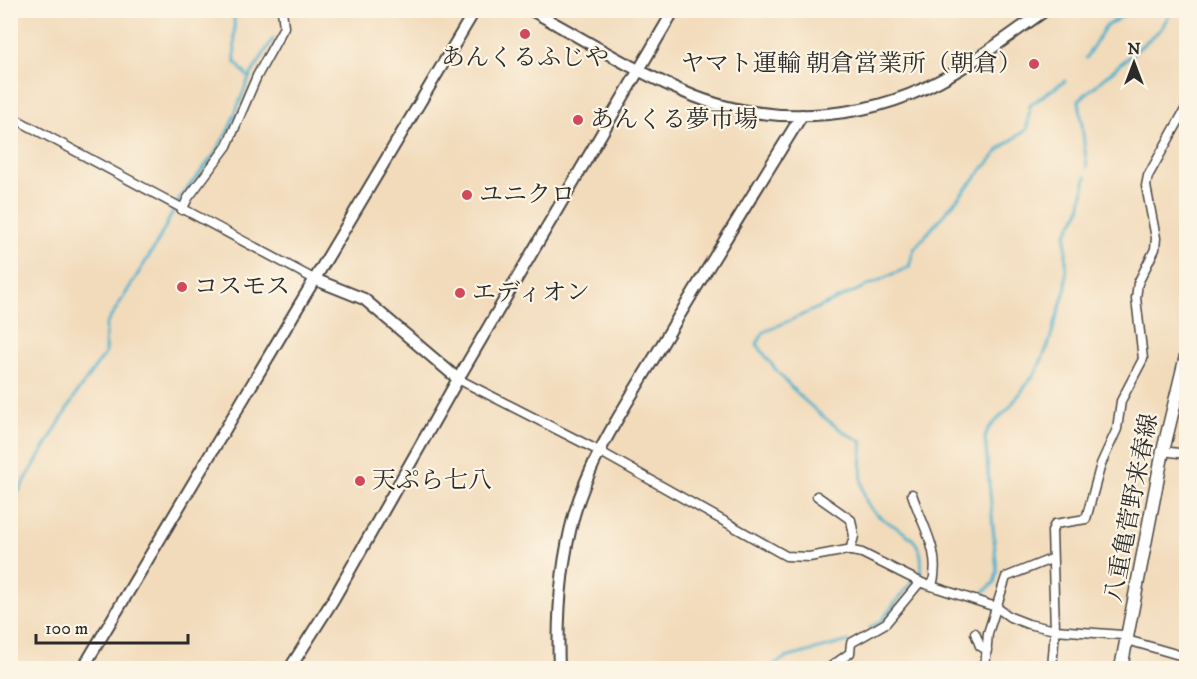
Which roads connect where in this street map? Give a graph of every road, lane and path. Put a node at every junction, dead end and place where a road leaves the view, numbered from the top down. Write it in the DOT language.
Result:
graph roads {
  1 [pos="282,10"];
  2 [pos="475,10"];
  3 [pos="531,10"];
  4 [pos="674,10"];
  5 [pos="1046,10"];
  6 [pos="639,69"];
  7 [pos="1186,108"];
  8 [pos="802,115"];
  9 [pos="10,116"];
  10 [pos="178,208"];
  11 [pos="314,279"];
  12 [pos="1186,356"];
  13 [pos="458,379"];
  14 [pos="599,451"];
  15 [pos="1163,451"];
  16 [pos="1186,454"];
  17 [pos="912,494"];
  18 [pos="817,496"];
  19 [pos="850,551"];
  20 [pos="1051,559"];
  21 [pos="916,580"];
  22 [pos="932,586"];
  23 [pos="996,607"];
  24 [pos="1054,630"];
  25 [pos="975,633"];
  26 [pos="1124,638"];
  27 [pos="987,650"];
  28 [pos="1186,657"];
  29 [pos="83,669"];
  30 [pos="290,669"];
  31 [pos="559,669"];
  32 [pos="829,669"];
  33 [pos="985,669"];
  34 [pos="1052,669"];
  35 [pos="1121,669"];
  1 -- 10 [label="street"];
  2 -- 11 [label="street"];
  3 -- 6 [label="street"];
  4 -- 6 [label="street"];
  5 -- 8 [label="street"];
  6 -- 8 [label="street"];
  6 -- 13 [label="street"];
  7 -- 20 [label="street"];
  8 -- 14 [label="street"];
  9 -- 10 [label="street"];
  10 -- 11 [label="street"];
  11 -- 13 [label="street"];
  11 -- 29 [label="street"];
  12 -- 15 [label="main road, 八重亀菅野来春線"];
  13 -- 14 [label="street"];
  13 -- 30 [label="street"];
  14 -- 19 [label="street"];
  14 -- 31 [label="street"];
  15 -- 16 [label="street"];
  15 -- 26 [label="main road, 八重亀菅野来春線"];
  17 -- 22 [label="street"];
  18 -- 19 [label="street"];
  19 -- 21 [label="street"];
  20 -- 23 [label="street"];
  20 -- 24 [label="street"];
  21 -- 22 [label="street"];
  21 -- 32 [label="street"];
  22 -- 23 [label="street"];
  23 -- 24 [label="street"];
  23 -- 27 [label="street"];
  24 -- 26 [label="street"];
  24 -- 34 [label="street"];
  25 -- 27 [label="street"];
  26 -- 28 [label="street"];
  26 -- 35 [label="main road, 八重亀菅野来春線"];
  27 -- 33 [label="street"];
}
